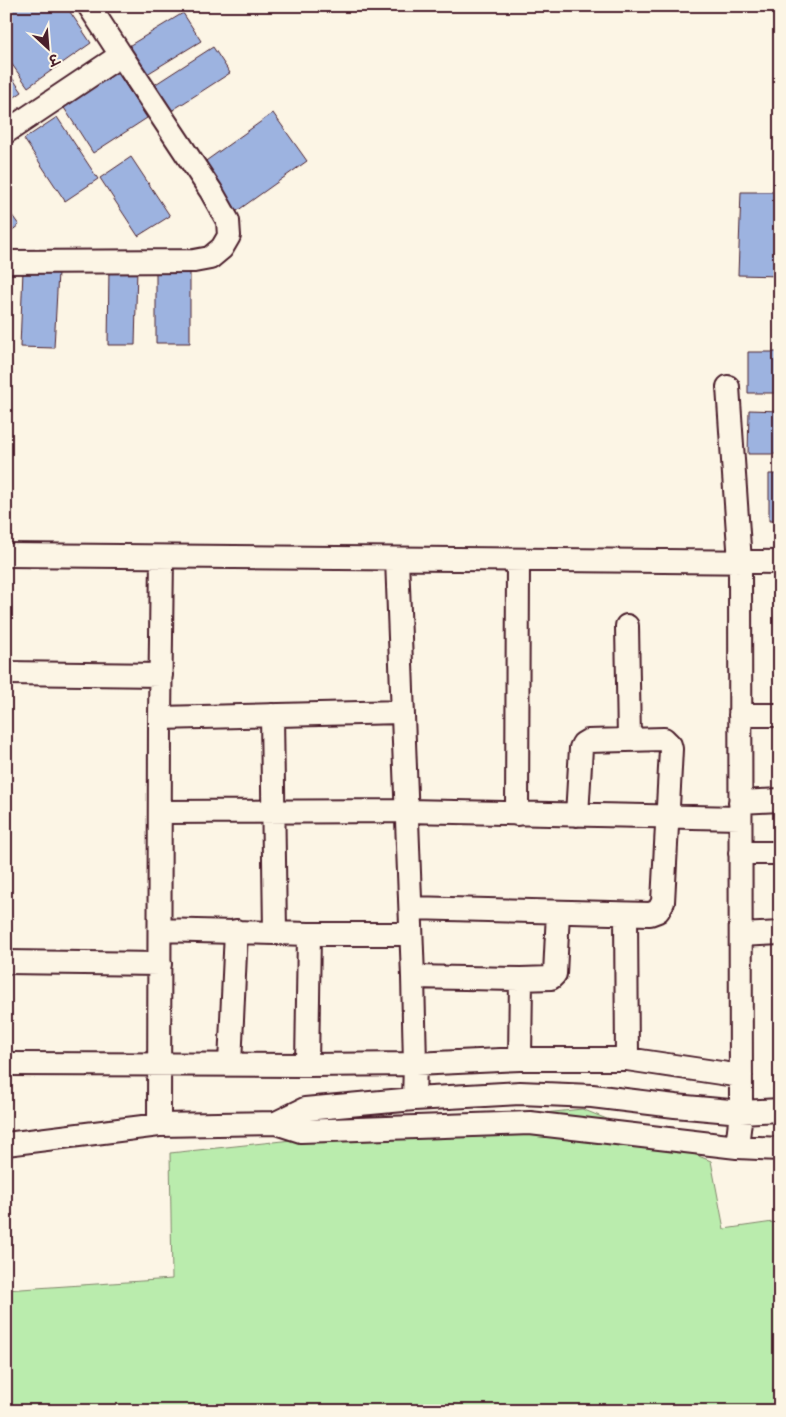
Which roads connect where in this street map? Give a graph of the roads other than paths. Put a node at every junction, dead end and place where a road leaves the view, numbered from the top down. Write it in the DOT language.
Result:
graph roads {
  1 [pos="89,6"];
  2 [pos="121,55"];
  3 [pos="6,132"];
  4 [pos="6,262"];
  5 [pos="728,387"];
  6 [pos="6,555"];
  7 [pos="162,557"];
  8 [pos="396,559"];
  9 [pos="518,560"];
  10 [pos="740,562"];
  11 [pos="780,562"];
  12 [pos="627,626"];
  13 [pos="6,673"];
  14 [pos="161,675"];
  15 [pos="402,712"];
  16 [pos="272,715"];
  17 [pos="740,715"];
  18 [pos="780,715"];
  19 [pos="160,718"];
  20 [pos="629,739"];
  21 [pos="780,800"];
  22 [pos="740,810"];
  23 [pos="407,811"];
  24 [pos="161,812"];
  25 [pos="274,812"];
  26 [pos="516,814"];
  27 [pos="577,815"];
  28 [pos="669,816"];
  29 [pos="740,853"];
  30 [pos="780,853"];
  31 [pos="411,908"];
  32 [pos="558,912"];
  33 [pos="626,914"];
  34 [pos="160,930"];
  35 [pos="236,931"];
  36 [pos="275,932"];
  37 [pos="309,934"];
  38 [pos="412,934"];
  39 [pos="780,934"];
  40 [pos="741,935"];
  41 [pos="6,962"];
  42 [pos="160,964"];
  43 [pos="413,977"];
  44 [pos="520,979"];
  45 [pos="520,1059"];
  46 [pos="627,1060"];
  47 [pos="6,1064"];
  48 [pos="158,1064"];
  49 [pos="230,1064"];
  50 [pos="415,1064"];
  51 [pos="307,1066"];
  52 [pos="741,1076"];
  53 [pos="414,1098"];
  54 [pos="780,1110"];
  55 [pos="741,1112"];
  56 [pos="276,1123"];
  57 [pos="159,1125"];
  58 [pos="6,1144"];
  59 [pos="737,1146"];
  60 [pos="780,1149"];
  1 -- 2 [label="street"];
  2 -- 3 [label="street"];
  2 -- 4 [label="street"];
  5 -- 10 [label="street"];
  6 -- 7 [label="street"];
  7 -- 8 [label="street"];
  7 -- 14 [label="street"];
  8 -- 9 [label="street"];
  8 -- 15 [label="street"];
  9 -- 10 [label="street"];
  9 -- 26 [label="street"];
  10 -- 11 [label="street"];
  10 -- 17 [label="street"];
  12 -- 20 [label="street"];
  13 -- 14 [label="street"];
  14 -- 19 [label="street"];
  15 -- 16 [label="street"];
  15 -- 23 [label="street"];
  16 -- 19 [label="street"];
  16 -- 25 [label="street"];
  17 -- 18 [label="street"];
  17 -- 22 [label="street"];
  19 -- 24 [label="street"];
  20 -- 27 [label="street"];
  20 -- 28 [label="street"];
  21 -- 22 [label="street"];
  22 -- 28 [label="street"];
  22 -- 29 [label="street"];
  23 -- 25 [label="street"];
  23 -- 26 [label="street"];
  23 -- 31 [label="street"];
  24 -- 25 [label="street"];
  24 -- 34 [label="street"];
  25 -- 36 [label="street"];
  26 -- 27 [label="street"];
  27 -- 28 [label="street"];
  28 -- 33 [label="street"];
  29 -- 30 [label="street"];
  29 -- 40 [label="street"];
  31 -- 32 [label="street"];
  31 -- 38 [label="street"];
  32 -- 33 [label="street"];
  32 -- 44 [label="street"];
  33 -- 46 [label="street"];
  34 -- 35 [label="street"];
  34 -- 42 [label="street"];
  35 -- 36 [label="street"];
  35 -- 49 [label="street"];
  36 -- 37 [label="street"];
  37 -- 38 [label="street"];
  37 -- 51 [label="street"];
  38 -- 43 [label="street"];
  39 -- 40 [label="street"];
  40 -- 52 [label="street"];
  41 -- 42 [label="street"];
  42 -- 48 [label="street"];
  43 -- 44 [label="street"];
  43 -- 50 [label="street"];
  44 -- 45 [label="street"];
  45 -- 46 [label="street"];
  45 -- 50 [label="street"];
  46 -- 52 [label="street"];
  47 -- 48 [label="street"];
  48 -- 49 [label="street"];
  48 -- 57 [label="street"];
  49 -- 51 [label="street"];
  50 -- 51 [label="street"];
  50 -- 53 [label="street"];
  52 -- 55 [label="street"];
  53 -- 55 [label="street"];
  53 -- 56 [label="street"];
  54 -- 55 [label="street"];
  55 -- 59 [label="street"];
  56 -- 57 [label="street"];
  56 -- 59 [label="street"];
  57 -- 58 [label="street"];
  59 -- 60 [label="street"];
}
